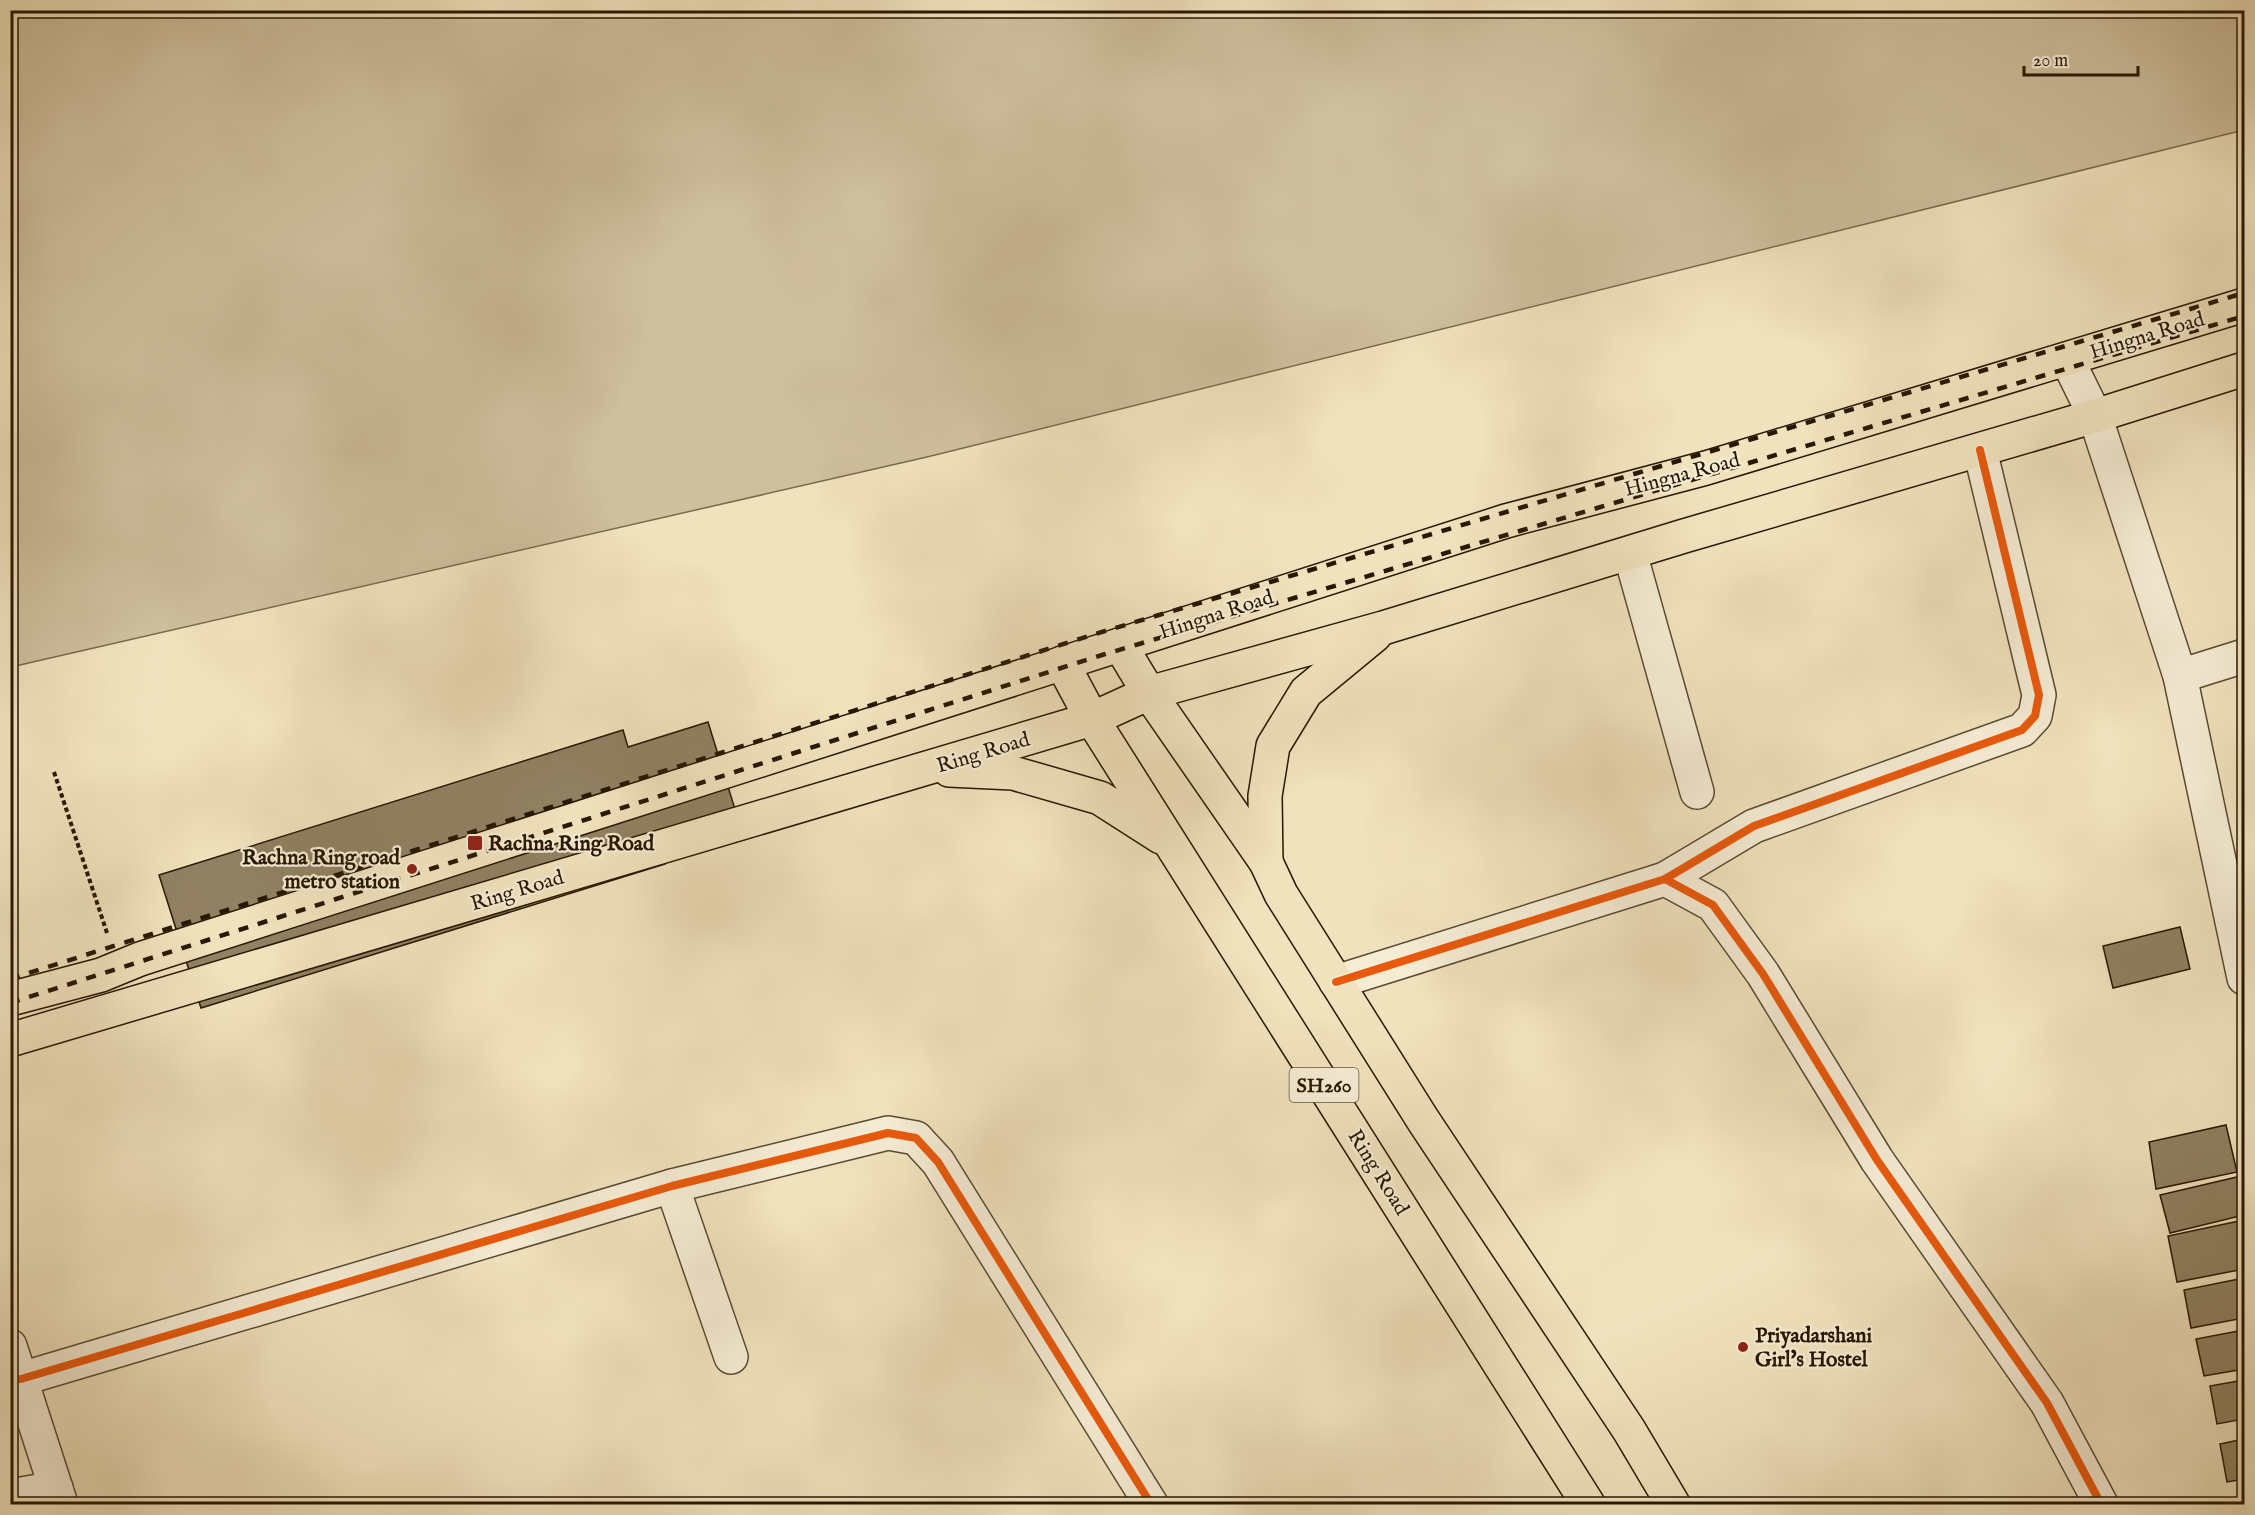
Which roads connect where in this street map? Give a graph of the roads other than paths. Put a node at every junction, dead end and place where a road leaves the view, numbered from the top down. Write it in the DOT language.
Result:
graph roads {
  1 [pos="2244,305"];
  2 [pos="2067,359"];
  3 [pos="2244,369"];
  4 [pos="2095,416"];
  5 [pos="1980,450"];
  6 [pos="1630,553"];
  7 [pos="1383,628"];
  8 [pos="1120,645"];
  9 [pos="2244,656"];
  10 [pos="1062,663"];
  11 [pos="2180,676"];
  12 [pos="1149,693"];
  13 [pos="1092,719"];
  14 [pos="924,769"];
  15 [pos="1697,792"];
  16 [pos="1170,843"];
  17 [pos="1266,862"];
  18 [pos="1665,879"];
  19 [pos="2236,897"];
  20 [pos="2244,978"];
  21 [pos="1336,982"];
  22 [pos="10,999"];
  23 [pos="10,1040"];
  24 [pos="672,1186"];
  25 [pos="10,1346"];
  26 [pos="732,1357"];
  27 [pos="21,1379"];
  28 [pos="10,1496"];
  29 [pos="58,1496"];
  30 [pos="1151,1504"];
  31 [pos="1588,1504"];
  32 [pos="1673,1504"];
  33 [pos="2101,1504"];
  1 -- 2 [label="main road, Hingna Road"];
  2 -- 4 [label="street"];
  2 -- 8 [label="main road, Hingna Road"];
  3 -- 4 [label="main road"];
  4 -- 5 [label="main road"];
  4 -- 11 [label="street"];
  5 -- 6 [label="main road"];
  5 -- 18 [label="street"];
  6 -- 7 [label="main road"];
  6 -- 15 [label="street"];
  7 -- 12 [label="main road"];
  7 -- 17 [label="main road, SH260"];
  8 -- 10 [label="main road, Hingna Road"];
  8 -- 12 [label="main road, SH260"];
  9 -- 11 [label="street"];
  10 -- 13 [label="main road, Ring Road / SH260"];
  10 -- 22 [label="main road, Hingna Road"];
  11 -- 19 [label="street"];
  12 -- 13 [label="main road"];
  12 -- 17 [label="main road, SH260"];
  13 -- 14 [label="main road, Ring Road"];
  13 -- 16 [label="main road, Ring Road / SH260"];
  14 -- 16 [label="main road, SH260"];
  14 -- 23 [label="main road, Ring Road"];
  16 -- 31 [label="main road, Ring Road / SH260"];
  17 -- 21 [label="main road, SH260"];
  18 -- 21 [label="street"];
  18 -- 33 [label="street"];
  19 -- 20 [label="street"];
  21 -- 32 [label="main road, SH260"];
  24 -- 26 [label="street"];
  24 -- 27 [label="street"];
  24 -- 30 [label="street"];
  25 -- 27 [label="street"];
  27 -- 29 [label="street"];
  28 -- 29 [label="street"];
}
